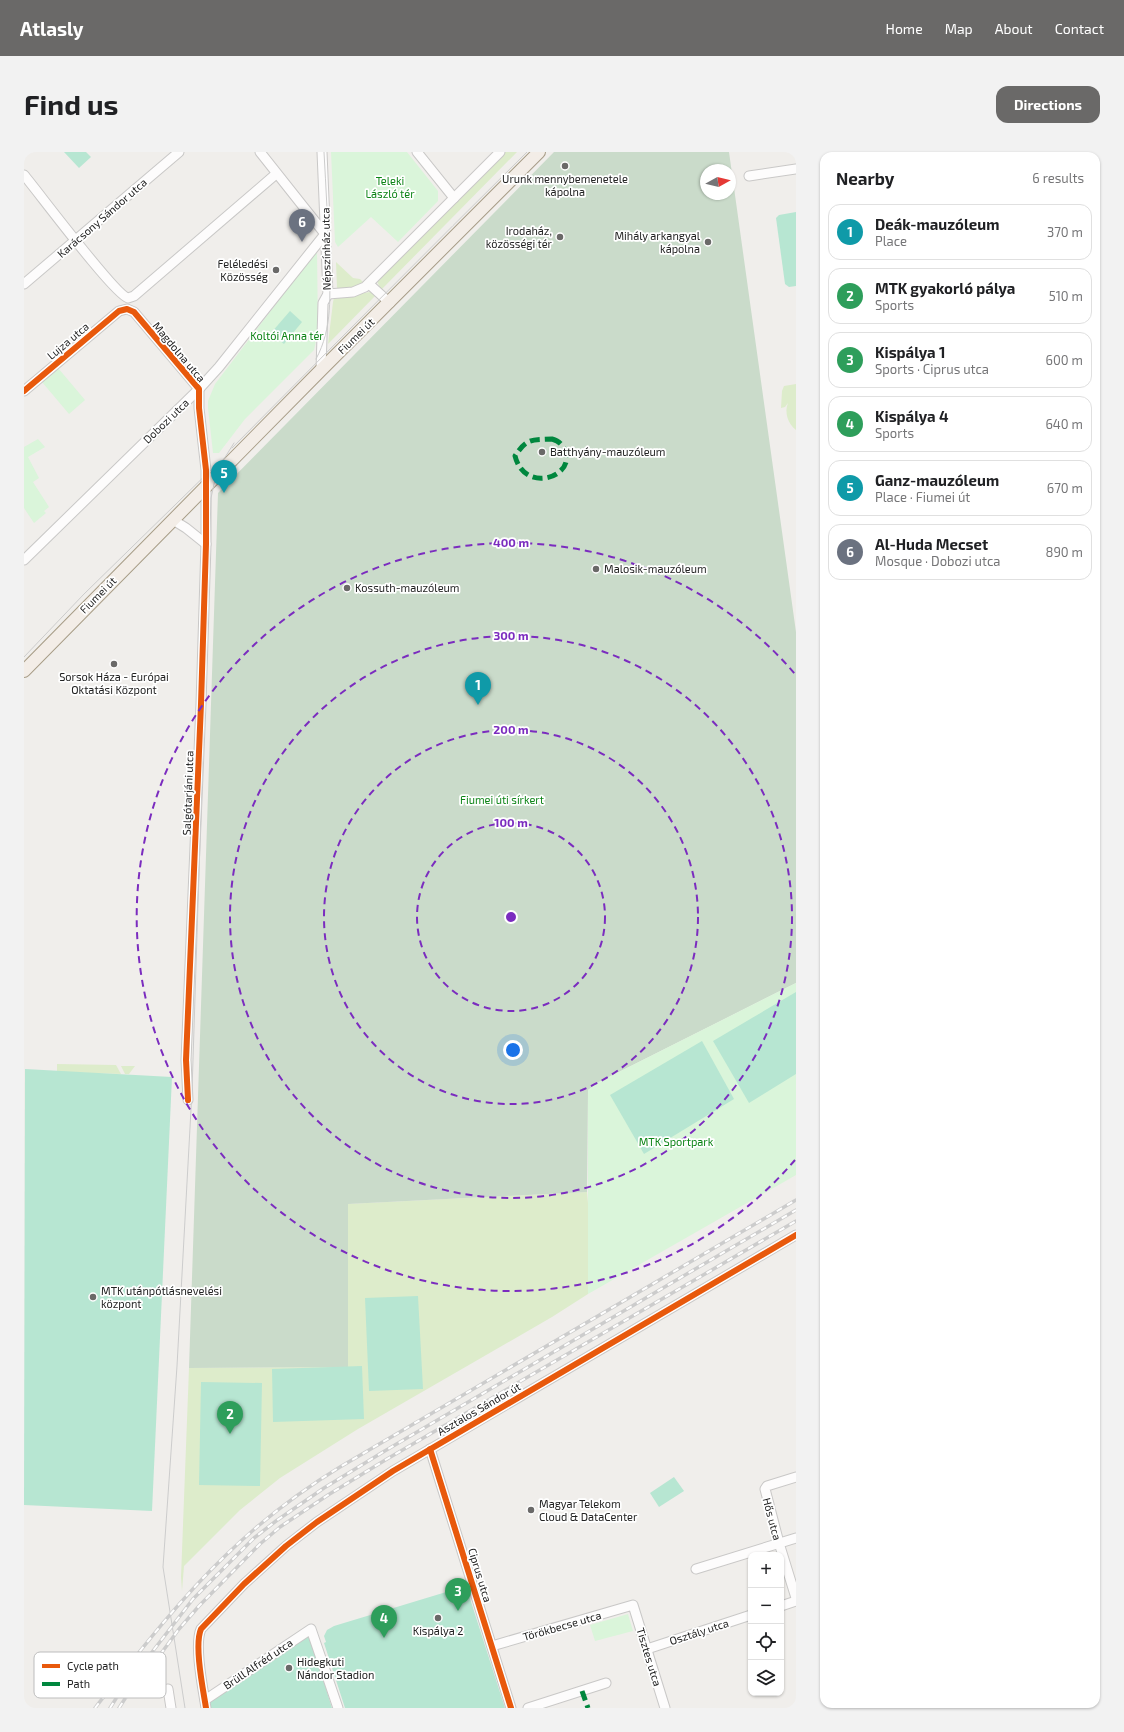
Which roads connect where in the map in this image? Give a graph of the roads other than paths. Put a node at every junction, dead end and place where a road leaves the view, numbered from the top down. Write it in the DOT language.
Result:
graph roads {
  1 [pos="179,152"];
  2 [pos="260,152"];
  3 [pos="322,152"];
  4 [pos="417,152"];
  5 [pos="500,152"];
  6 [pos="537,153"];
  7 [pos="796,169"];
  8 [pos="276,174"];
  9 [pos="24,175"];
  10 [pos="749,176"];
  11 [pos="454,198"];
  12 [pos="326,234"];
  13 [pos="76,240"];
  14 [pos="24,284"];
  15 [pos="369,284"];
  16 [pos="328,294"];
  17 [pos="390,303"];
  18 [pos="127,309"];
  19 [pos="321,370"];
  20 [pos="199,389"];
  21 [pos="24,392"];
  22 [pos="206,487"];
  23 [pos="173,520"];
  24 [pos="206,544"];
  25 [pos="24,560"];
  26 [pos="24,671"];
  27 [pos="188,1100"];
  28 [pos="796,1235"];
  29 [pos="430,1449"];
  30 [pos="796,1477"];
  31 [pos="796,1538"];
  32 [pos="779,1543"];
  33 [pos="696,1569"];
  34 [pos="796,1600"];
  35 [pos="633,1605"];
  36 [pos="784,1605"];
  37 [pos="748,1617"];
  38 [pos="492,1646"];
  39 [pos="647,1649"];
  40 [pos="606,1683"];
  41 [pos="168,1689"];
  42 [pos="206,1704"];
  43 [pos="171,1708"];
  44 [pos="338,1708"];
  45 [pos="511,1708"];
  46 [pos="528,1708"];
  47 [pos="665,1708"];
  1 -- 13 [label="street, Karácsony Sándor utca"];
  2 -- 8 [label="street"];
  3 -- 12 [label="street, Népszínház utca"];
  4 -- 11 [label="street"];
  5 -- 11 [label="street"];
  6 -- 17 [label="main road, Fiumei út"];
  7 -- 10 [label="street"];
  8 -- 12 [label="street"];
  8 -- 13 [label="street"];
  9 -- 13 [label="street"];
  11 -- 15 [label="street"];
  12 -- 16 [label="street, Népszínház utca"];
  12 -- 20 [label="street, Dobozi utca"];
  13 -- 14 [label="street, Karácsony Sándor utca"];
  15 -- 16 [label="street"];
  15 -- 17 [label="street"];
  16 -- 19 [label="street, Népszínház utca"];
  17 -- 19 [label="main road, Fiumei út"];
  18 -- 20 [label="street, Magdolna utca"];
  18 -- 21 [label="street, Lujza utca"];
  19 -- 22 [label="main road, Fiumei út"];
  20 -- 22 [label="street, Magdolna utca"];
  20 -- 25 [label="street, Dobozi utca"];
  22 -- 23 [label="main road, Fiumei út"];
  22 -- 24 [label="street, Salgótarjáni utca"];
  23 -- 24 [label="street"];
  23 -- 26 [label="main road, Fiumei út"];
  24 -- 27 [label="street, Salgótarjáni utca"];
  28 -- 29 [label="street, Asztalos Sándor út"];
  29 -- 38 [label="street, Ciprus utca"];
  29 -- 42 [label="street, Asztalos Sándor út"];
  30 -- 32 [label="street, Hős utca"];
  31 -- 32 [label="street"];
  32 -- 33 [label="street"];
  32 -- 34 [label="street, Hős utca"];
  34 -- 36 [label="street"];
  35 -- 38 [label="street, Törökbecse utca"];
  35 -- 39 [label="street, Tisztes utca"];
  37 -- 39 [label="street, Osztály utca"];
  38 -- 45 [label="street, Ciprus utca"];
  39 -- 47 [label="street, Tisztes utca"];
  40 -- 46 [label="street"];
  41 -- 43 [label="street"];
  42 -- 44 [label="street, Brüll Alfréd utca"];
}
